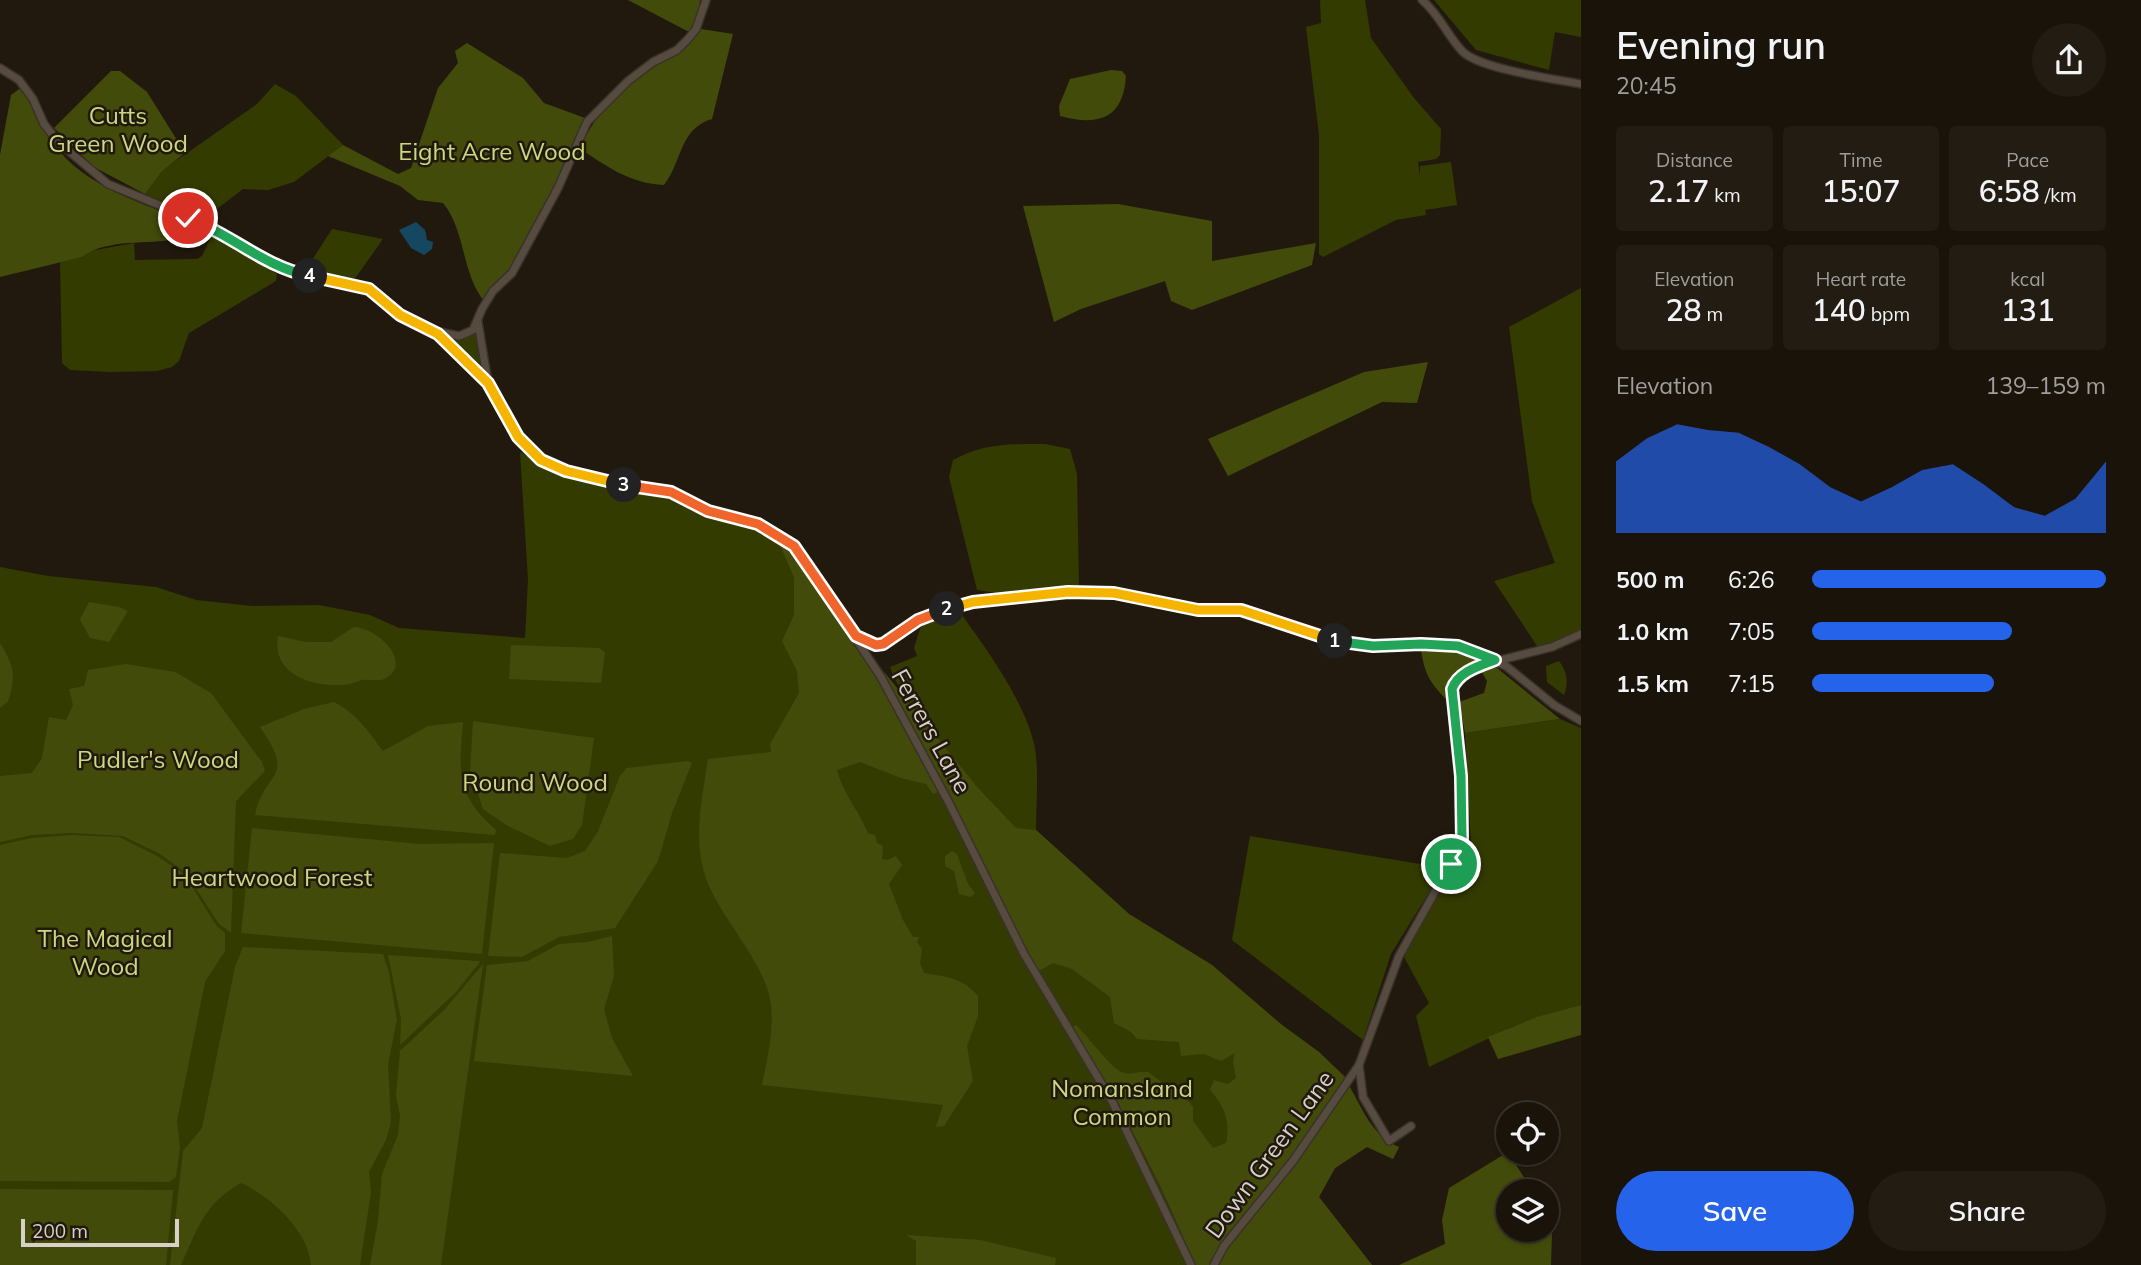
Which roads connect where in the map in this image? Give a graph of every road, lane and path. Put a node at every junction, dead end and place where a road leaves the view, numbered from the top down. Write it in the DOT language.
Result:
graph roads {
  1 [pos="706,0"];
  2 [pos="1422,0"];
  3 [pos="0,68"];
  4 [pos="1581,84"];
  5 [pos="478,322"];
  6 [pos="438,334"];
  7 [pos="488,383"];
  8 [pos="1581,634"];
  9 [pos="856,636"];
  10 [pos="1495,660"];
  11 [pos="1581,721"];
  12 [pos="1359,1065"];
  13 [pos="1346,1082"];
  14 [pos="1362,1090"];
  15 [pos="1410,1126"];
  16 [pos="1191,1265"];
  17 [pos="1214,1265"];
  1 -- 5 [label="street"];
  2 -- 4 [label="street"];
  3 -- 6 [label="street"];
  5 -- 6 [label="street"];
  5 -- 7 [label="street, Ferrers Lane"];
  6 -- 7 [label="street, Ferrers Lane"];
  7 -- 9 [label="street, Ferrers Lane"];
  8 -- 10 [label="street, Down Green Lane"];
  9 -- 10 [label="street"];
  9 -- 16 [label="street, Ferrers Lane"];
  10 -- 11 [label="street"];
  10 -- 12 [label="street, Down Green Lane"];
  12 -- 13 [label="street, Down Green Lane"];
  12 -- 14 [label="street"];
  13 -- 14 [label="street"];
  13 -- 17 [label="street, Down Green Lane"];
  14 -- 15 [label="street"];
}
